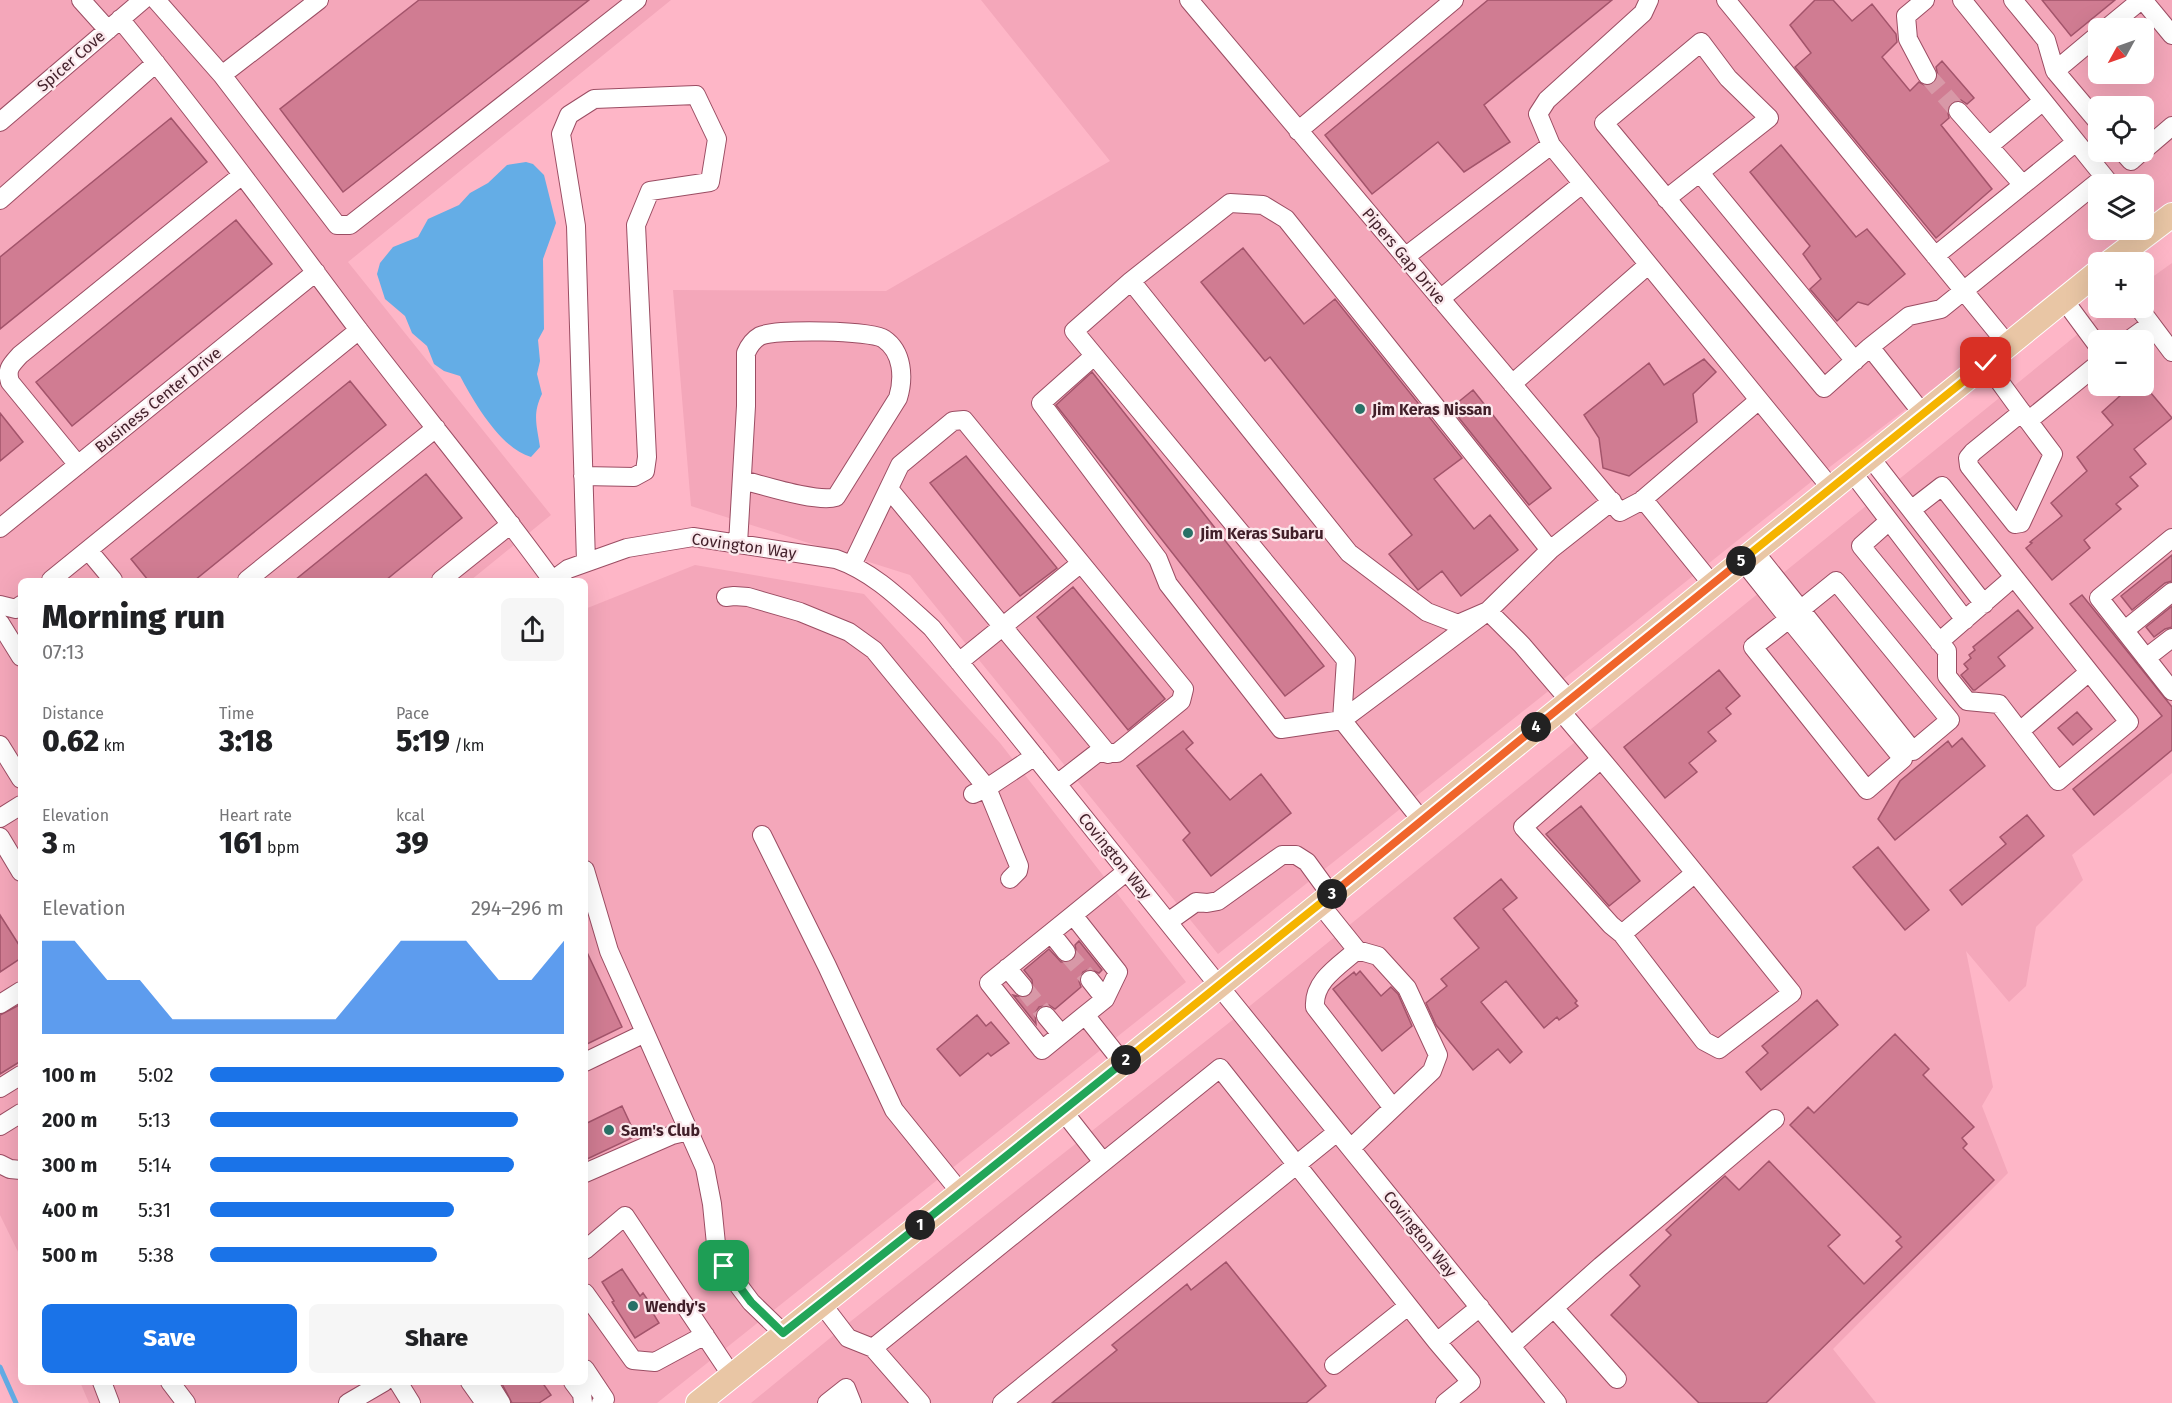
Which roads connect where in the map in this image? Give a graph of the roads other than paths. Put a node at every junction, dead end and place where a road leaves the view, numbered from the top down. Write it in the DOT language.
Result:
graph roads {
  1 [pos="81,0"];
  2 [pos="143,0"];
  3 [pos="156,0"];
  4 [pos="319,0"];
  5 [pos="637,0"];
  6 [pos="1189,0"];
  7 [pos="1454,0"];
  8 [pos="1649,0"];
  9 [pos="1726,0"];
  10 [pos="1925,0"];
  11 [pos="1962,0"];
  12 [pos="2013,0"];
  13 [pos="2142,0"];
  14 [pos="2120,18"];
  15 [pos="114,25"];
  16 [pos="2172,35"];
  17 [pos="2088,43"];
  18 [pos="156,63"];
  19 [pos="2055,71"];
  20 [pos="222,75"];
  21 [pos="1927,75"];
  22 [pos="2043,101"];
  23 [pos="2088,110"];
  24 [pos="1958,111"];
  25 [pos="1,118"];
  26 [pos="2172,126"];
  27 [pos="1298,131"];
  28 [pos="2154,141"];
  29 [pos="2076,142"];
  30 [pos="1551,145"];
  31 [pos="1989,146"];
  32 [pos="1700,173"];
  33 [pos="2101,174"];
  34 [pos="242,175"];
  35 [pos="1582,184"];
  36 [pos="2023,185"];
  37 [pos="2088,196"];
  38 [pos="1666,199"];
  39 [pos="0,200"];
  40 [pos="2160,225"];
  41 [pos="2124,252"];
  42 [pos="1935,256"];
  43 [pos="1405,257"];
  44 [pos="1648,265"];
  45 [pos="316,272"];
  46 [pos="2088,280"];
  47 [pos="1131,281"];
  48 [pos="1964,292"];
  49 [pos="1440,299"];
  50 [pos="2064,300"];
  51 [pos="2146,318"];
  52 [pos="2151,324"];
  53 [pos="359,330"];
  54 [pos="2143,330"];
  55 [pos="2088,332"];
  56 [pos="2008,345"];
  57 [pos="1870,348"];
  58 [pos="2172,352"];
  59 [pos="1094,356"];
  60 [pos="1855,361"];
  61 [pos="1986,363"];
  62 [pos="2088,371"];
  63 [pos="1512,384"];
  64 [pos="1759,400"];
  65 [pos="1923,414"];
  66 [pos="2025,417"];
  67 [pos="436,428"];
  68 [pos="1861,464"];
  69 [pos="78,465"];
  70 [pos="584,476"];
  71 [pos="742,480"];
  72 [pos="1831,488"];
  73 [pos="889,489"];
  74 [pos="1643,499"];
  75 [pos="1616,507"];
  76 [pos="1911,510"];
  77 [pos="1889,521"];
  78 [pos="511,524"];
  79 [pos="0,528"];
  80 [pos="2172,538"];
  81 [pos="738,544"];
  82 [pos="88,550"];
  83 [pos="1550,550"];
  84 [pos="1748,556"];
  85 [pos="586,562"];
  86 [pos="1081,563"];
  87 [pos="852,565"];
  88 [pos="2014,577"];
  89 [pos="53,578"];
  90 [pos="111,578"];
  91 [pos="249,578"];
  92 [pos="444,578"];
  93 [pos="552,578"];
  94 [pos="556,578"];
  95 [pos="1713,584"];
  96 [pos="2172,592"];
  97 [pos="726,597"];
  98 [pos="1984,604"];
  99 [pos="0,605"];
  100 [pos="18,607"];
  101 [pos="1488,611"];
  102 [pos="1795,614"];
  103 [pos="1965,620"];
  104 [pos="0,622"];
  105 [pos="1003,627"];
  106 [pos="2124,630"];
  107 [pos="2172,638"];
  108 [pos="1940,642"];
  109 [pos="18,652"];
  110 [pos="2146,658"];
  111 [pos="959,662"];
  112 [pos="2089,672"];
  113 [pos="2170,685"];
  114 [pos="1564,704"];
  115 [pos="1342,720"];
  116 [pos="2020,731"];
  117 [pos="0,745"];
  118 [pos="1108,754"];
  119 [pos="1908,755"];
  120 [pos="1035,756"];
  121 [pos="1601,759"];
  122 [pos="18,773"];
  123 [pos="1057,784"];
  124 [pos="980,791"];
  125 [pos="18,807"];
  126 [pos="0,818"];
  127 [pos="1422,821"];
  128 [pos="762,835"];
  129 [pos="0,837"];
  130 [pos="18,867"];
  131 [pos="1127,871"];
  132 [pos="1695,873"];
  133 [pos="1010,879"];
  134 [pos="588,880"];
  135 [pos="1325,899"];
  136 [pos="1073,915"];
  137 [pos="1168,922"];
  138 [pos="1051,933"];
  139 [pos="1622,934"];
  140 [pos="1357,950"];
  141 [pos="1066,952"];
  142 [pos="1007,968"];
  143 [pos="1090,980"];
  144 [pos="1219,986"];
  145 [pos="1023,987"];
  146 [pos="18,993"];
  147 [pos="1105,999"];
  148 [pos="0,1004"];
  149 [pos="1085,1015"];
  150 [pos="1046,1017"];
  151 [pos="645,1033"];
  152 [pos="1061,1034"];
  153 [pos="588,1061"];
  154 [pos="1123,1063"];
  155 [pos="18,1077"];
  156 [pos="0,1088"];
  157 [pos="1393,1108"];
  158 [pos="1063,1111"];
  159 [pos="18,1115"];
  160 [pos="1775,1119"];
  161 [pos="0,1126"];
  162 [pos="689,1131"];
  163 [pos="1337,1132"];
  164 [pos="1350,1148"];
  165 [pos="1103,1162"];
  166 [pos="0,1164"];
  167 [pos="1297,1165"];
  168 [pos="18,1170"];
  169 [pos="588,1172"];
  170 [pos="961,1193"];
  171 [pos="588,1247"];
  172 [pos="588,1297"];
  173 [pos="822,1304"];
  174 [pos="1408,1306"];
  175 [pos="1480,1307"];
  176 [pos="1554,1308"];
  177 [pos="783,1333"];
  178 [pos="705,1335"];
  179 [pos="1437,1342"];
  180 [pos="1511,1346"];
  181 [pos="873,1348"];
  182 [pos="1334,1365"];
  183 [pos="588,1374"];
  184 [pos="732,1376"];
  185 [pos="1617,1379"];
  186 [pos="103,1385"];
  187 [pos="172,1385"];
  188 [pos="379,1385"];
  189 [pos="400,1385"];
  190 [pos="472,1385"];
  191 [pos="490,1385"];
  192 [pos="575,1385"];
  193 [pos="110,1403"];
  194 [pos="186,1403"];
  195 [pos="348,1403"];
  196 [pos="411,1403"];
  197 [pos="485,1403"];
  198 [pos="501,1403"];
  199 [pos="583,1403"];
  200 [pos="601,1403"];
  201 [pos="698,1403"];
  202 [pos="827,1403"];
  203 [pos="852,1403"];
  204 [pos="921,1403"];
  205 [pos="1002,1403"];
  206 [pos="1445,1403"];
  207 [pos="1557,1403"];
  1 -- 15 [label="street"];
  2 -- 15 [label="street, Spicer Cove"];
  3 -- 20 [label="street"];
  4 -- 20 [label="street"];
  5 -- 20 [label="street"];
  6 -- 27 [label="street, Pipers Gap Drive"];
  7 -- 27 [label="street"];
  8 -- 30 [label="street"];
  9 -- 42 [label="street"];
  10 -- 21 [label="street"];
  11 -- 22 [label="street"];
  12 -- 19 [label="street"];
  13 -- 14 [label="street"];
  13 -- 16 [label="street"];
  15 -- 18 [label="street"];
  15 -- 25 [label="street, Spicer Cove"];
  17 -- 19 [label="street"];
  18 -- 34 [label="street"];
  18 -- 39 [label="street"];
  19 -- 23 [label="street"];
  22 -- 29 [label="street"];
  22 -- 31 [label="street"];
  24 -- 31 [label="street"];
  26 -- 28 [label="street"];
  27 -- 43 [label="street, Pipers Gap Drive"];
  29 -- 33 [label="street"];
  29 -- 36 [label="street"];
  30 -- 35 [label="street"];
  30 -- 43 [label="street"];
  31 -- 36 [label="street"];
  32 -- 38 [label="street"];
  32 -- 38 [label="street"];
  32 -- 60 [label="street"];
  34 -- 45 [label="street"];
  34 -- 69 [label="street"];
  35 -- 44 [label="street"];
  35 -- 49 [label="street"];
  36 -- 42 [label="street"];
  37 -- 48 [label="street"];
  38 -- 60 [label="street"];
  40 -- 41 [label="main road"];
  42 -- 48 [label="street"];
  43 -- 49 [label="street, Pipers Gap Drive"];
  44 -- 63 [label="street"];
  44 -- 64 [label="street"];
  45 -- 53 [label="street"];
  45 -- 69 [label="street, Business Center Drive"];
  46 -- 50 [label="main road"];
  47 -- 59 [label="street"];
  47 -- 83 [label="street"];
  47 -- 101 [label="street"];
  48 -- 56 [label="street"];
  48 -- 57 [label="street"];
  49 -- 63 [label="street, Pipers Gap Drive"];
  50 -- 55 [label="street"];
  50 -- 56 [label="main road"];
  51 -- 52 [label="street"];
  52 -- 54 [label="street"];
  52 -- 58 [label="street"];
  53 -- 67 [label="street"];
  53 -- 82 [label="street"];
  56 -- 61 [label="main road"];
  57 -- 60 [label="street"];
  57 -- 65 [label="street"];
  59 -- 115 [label="street"];
  59 -- 115 [label="street"];
  61 -- 65 [label="main road"];
  61 -- 66 [label="street"];
  62 -- 66 [label="street"];
  63 -- 75 [label="street, Pipers Gap Drive"];
  64 -- 72 [label="street"];
  64 -- 74 [label="street"];
  65 -- 68 [label="main road"];
  66 -- 66 [label="street"];
  67 -- 78 [label="street"];
  67 -- 91 [label="street"];
  68 -- 72 [label="main road"];
  68 -- 76 [label="street"];
  68 -- 77 [label="street"];
  69 -- 79 [label="street, Business Center Drive"];
  70 -- 70 [label="street"];
  70 -- 85 [label="street"];
  71 -- 71 [label="street"];
  71 -- 81 [label="street"];
  72 -- 84 [label="main road"];
  73 -- 86 [label="street"];
  73 -- 87 [label="street"];
  73 -- 105 [label="street"];
  74 -- 75 [label="street"];
  74 -- 95 [label="street"];
  75 -- 83 [label="street"];
  76 -- 88 [label="street"];
  76 -- 98 [label="street"];
  77 -- 103 [label="street"];
  77 -- 108 [label="street"];
  78 -- 92 [label="street"];
  78 -- 93 [label="street"];
  80 -- 106 [label="street"];
  81 -- 85 [label="street, Covington Way"];
  81 -- 87 [label="street, Covington Way"];
  82 -- 89 [label="street"];
  82 -- 90 [label="street"];
  83 -- 101 [label="street"];
  84 -- 95 [label="main road"];
  84 -- 102 [label="street"];
  85 -- 94 [label="street, Covington Way"];
  86 -- 105 [label="street"];
  86 -- 118 [label="street"];
  87 -- 111 [label="street, Covington Way"];
  88 -- 98 [label="street"];
  88 -- 112 [label="street"];
  95 -- 114 [label="main road"];
  96 -- 106 [label="street"];
  97 -- 124 [label="street"];
  98 -- 103 [label="street"];
  99 -- 100 [label="street"];
  101 -- 114 [label="street"];
  101 -- 115 [label="street"];
  102 -- 119 [label="street"];
  102 -- 119 [label="street"];
  102 -- 119 [label="street"];
  103 -- 108 [label="street"];
  104 -- 109 [label="street"];
  105 -- 111 [label="street"];
  105 -- 118 [label="street"];
  106 -- 110 [label="street"];
  107 -- 110 [label="street"];
  108 -- 116 [label="street"];
  110 -- 113 [label="street"];
  111 -- 120 [label="street, Covington Way"];
  112 -- 116 [label="street"];
  112 -- 116 [label="street"];
  114 -- 121 [label="street"];
  114 -- 127 [label="main road"];
  115 -- 127 [label="street"];
  117 -- 122 [label="street"];
  118 -- 123 [label="street"];
  120 -- 123 [label="street, Covington Way"];
  120 -- 124 [label="street"];
  121 -- 132 [label="street"];
  121 -- 139 [label="street"];
  123 -- 131 [label="street, Covington Way"];
  124 -- 133 [label="street"];
  125 -- 126 [label="street"];
  127 -- 135 [label="main road"];
  128 -- 170 [label="street"];
  129 -- 130 [label="street"];
  131 -- 136 [label="street"];
  131 -- 137 [label="street, Covington Way"];
  132 -- 139 [label="street"];
  132 -- 139 [label="street"];
  134 -- 151 [label="street"];
  135 -- 137 [label="street"];
  135 -- 140 [label="street"];
  135 -- 144 [label="main road"];
  136 -- 138 [label="street"];
  136 -- 147 [label="street"];
  137 -- 144 [label="street, Covington Way"];
  138 -- 141 [label="street"];
  138 -- 142 [label="street"];
  140 -- 157 [label="street"];
  140 -- 157 [label="street"];
  142 -- 145 [label="street"];
  142 -- 152 [label="street"];
  143 -- 147 [label="street"];
  144 -- 154 [label="main road"];
  144 -- 163 [label="street, Covington Way"];
  146 -- 148 [label="street"];
  147 -- 149 [label="street"];
  149 -- 152 [label="street"];
  149 -- 154 [label="street"];
  150 -- 152 [label="street"];
  151 -- 153 [label="street"];
  151 -- 162 [label="street"];
  154 -- 158 [label="main road"];
  155 -- 156 [label="street"];
  157 -- 164 [label="street"];
  158 -- 165 [label="street"];
  158 -- 170 [label="main road"];
  159 -- 161 [label="street"];
  160 -- 176 [label="street"];
  162 -- 169 [label="street"];
  162 -- 177 [label="street"];
  163 -- 164 [label="street, Covington Way"];
  163 -- 167 [label="street"];
  164 -- 175 [label="street, Covington Way"];
  165 -- 167 [label="street"];
  165 -- 181 [label="street"];
  166 -- 168 [label="street"];
  167 -- 174 [label="street"];
  167 -- 205 [label="street"];
  170 -- 173 [label="main road"];
  171 -- 178 [label="street"];
  172 -- 178 [label="street"];
  173 -- 177 [label="main road"];
  173 -- 181 [label="street"];
  174 -- 179 [label="street"];
  174 -- 182 [label="street"];
  175 -- 179 [label="street"];
  175 -- 180 [label="street, Covington Way"];
  176 -- 180 [label="street"];
  176 -- 185 [label="street"];
  177 -- 184 [label="main road"];
  178 -- 184 [label="street"];
  179 -- 206 [label="street"];
  180 -- 207 [label="street, Covington Way"];
  181 -- 204 [label="street"];
  183 -- 200 [label="street"];
  184 -- 201 [label="main road"];
  186 -- 193 [label="street"];
  187 -- 194 [label="street"];
  188 -- 195 [label="street"];
  189 -- 196 [label="street"];
  190 -- 197 [label="street"];
  191 -- 198 [label="street"];
  192 -- 199 [label="street"];
  202 -- 203 [label="street"];
}
